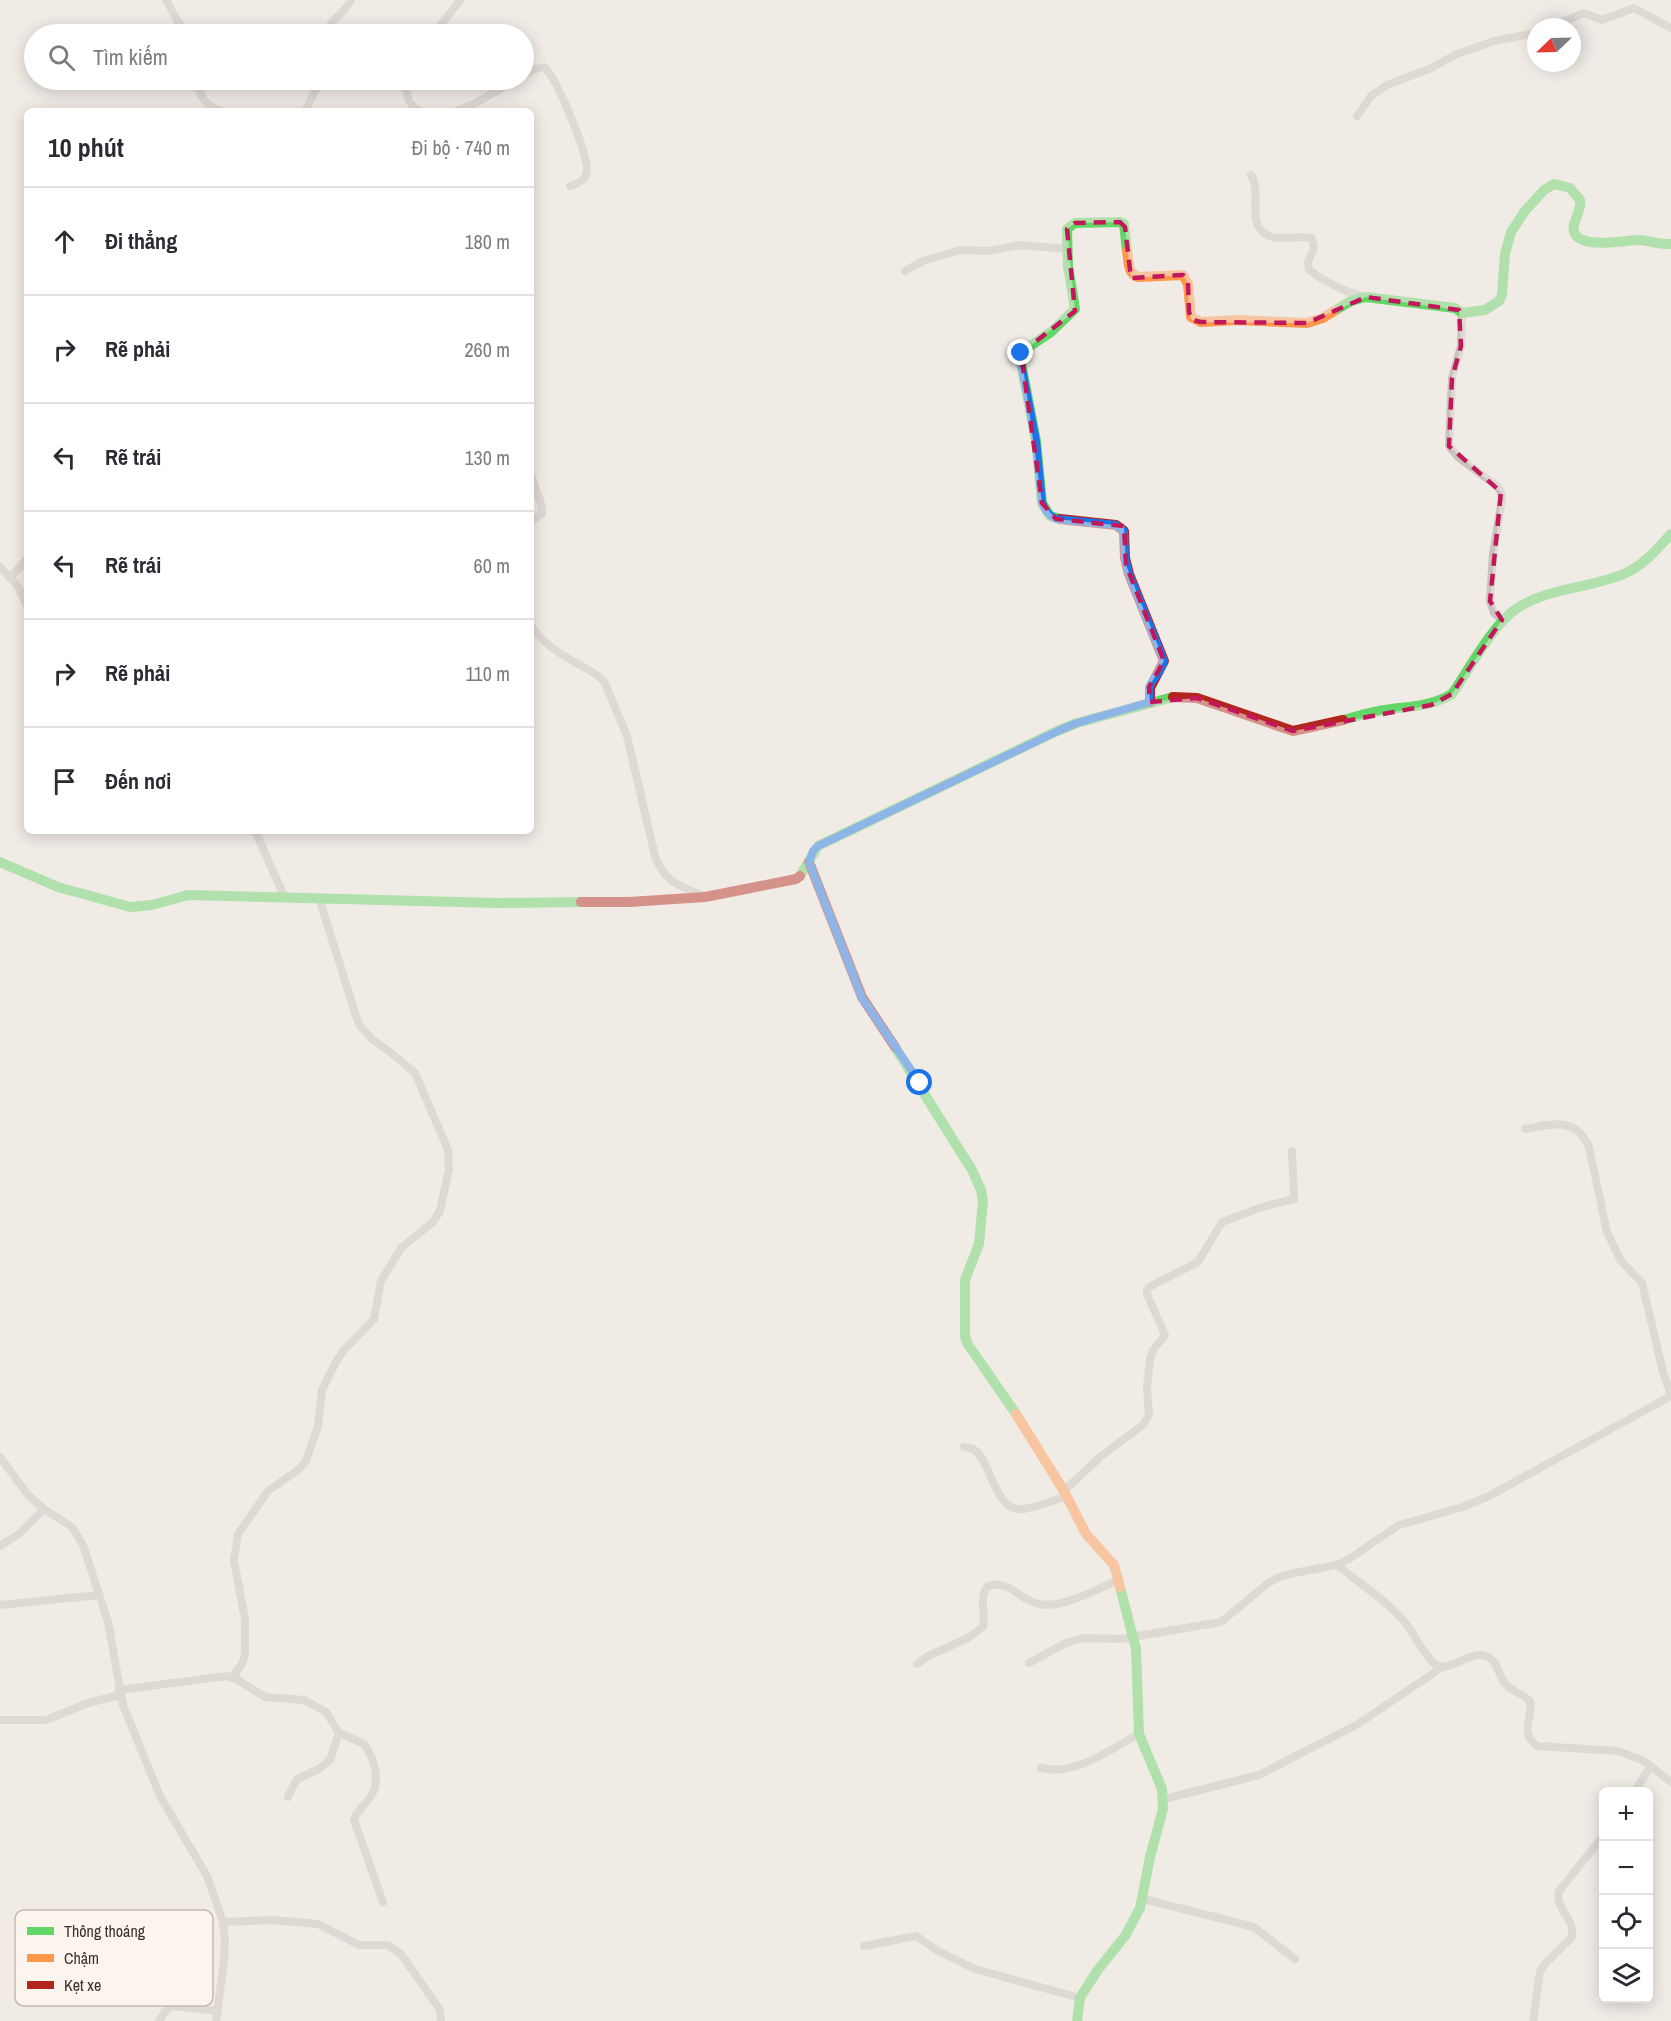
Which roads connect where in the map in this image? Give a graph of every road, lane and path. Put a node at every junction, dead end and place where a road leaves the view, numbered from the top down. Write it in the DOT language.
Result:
graph roads {
  1 [pos="166,0"];
  2 [pos="351,0"];
  3 [pos="459,0"];
  4 [pos="1572,18"];
  5 [pos="179,24"];
  6 [pos="331,24"];
  7 [pos="441,24"];
  8 [pos="1671,28"];
  9 [pos="1527,35"];
  10 [pos="534,70"];
  11 [pos="199,90"];
  12 [pos="316,90"];
  13 [pos="406,90"];
  14 [pos="498,90"];
  15 [pos="215,108"];
  16 [pos="307,108"];
  17 [pos="413,108"];
  18 [pos="464,108"];
  19 [pos="1357,116"];
  20 [pos="1251,175"];
  21 [pos="570,186"];
  22 [pos="1671,244"];
  23 [pos="1068,249"];
  24 [pos="905,271"];
  25 [pos="1366,297"];
  26 [pos="1462,313"];
  27 [pos="534,484"];
  28 [pos="534,519"];
  29 [pos="1671,534"];
  30 [pos="24,563"];
  31 [pos="0,567"];
  32 [pos="11,577"];
  33 [pos="24,601"];
  34 [pos="1502,620"];
  35 [pos="534,630"];
  36 [pos="1150,702"];
  37 [pos="256,834"];
  38 [pos="0,862"];
  39 [pos="809,862"];
  40 [pos="705,897"];
  41 [pos="285,898"];
  42 [pos="319,898"];
  43 [pos="1525,1129"];
  44 [pos="1292,1151"];
  45 [pos="1671,1396"];
  46 [pos="964,1446"];
  47 [pos="0,1457"];
  48 [pos="1065,1493"];
  49 [pos="44,1509"];
  50 [pos="0,1546"];
  51 [pos="1337,1565"];
  52 [pos="1119,1581"];
  53 [pos="99,1595"];
  54 [pos="0,1605"];
  55 [pos="1134,1637"];
  56 [pos="1029,1662"];
  57 [pos="917,1664"];
  58 [pos="1444,1666"];
  59 [pos="233,1677"];
  60 [pos="119,1692"];
  61 [pos="0,1720"];
  62 [pos="339,1733"];
  63 [pos="1139,1734"];
  64 [pos="1651,1766"];
  65 [pos="1041,1768"];
  66 [pos="1671,1782"];
  67 [pos="1637,1787"];
  68 [pos="288,1797"];
  69 [pos="1164,1799"];
  70 [pos="1599,1841"];
  71 [pos="1143,1899"];
  72 [pos="383,1902"];
  73 [pos="223,1922"];
  74 [pos="864,1946"];
  75 [pos="1295,1959"];
  76 [pos="1080,1998"];
  77 [pos="218,2011"];
  78 [pos="159,2021"];
  79 [pos="216,2021"];
  80 [pos="441,2021"];
  81 [pos="1077,2021"];
  82 [pos="1533,2021"];
  1 -- 5 [label="street"];
  2 -- 6 [label="street"];
  3 -- 7 [label="street"];
  4 -- 8 [label="street"];
  9 -- 19 [label="street"];
  10 -- 21 [label="street"];
  11 -- 15 [label="street"];
  12 -- 16 [label="street"];
  13 -- 17 [label="street"];
  14 -- 18 [label="street"];
  20 -- 25 [label="street"];
  22 -- 26 [label="street"];
  23 -- 24 [label="street"];
  23 -- 25 [label="street"];
  23 -- 36 [label="street"];
  25 -- 26 [label="street"];
  26 -- 34 [label="street"];
  27 -- 28 [label="street"];
  29 -- 34 [label="street"];
  30 -- 32 [label="street"];
  31 -- 32 [label="street"];
  32 -- 33 [label="street"];
  34 -- 36 [label="street"];
  35 -- 40 [label="street"];
  36 -- 39 [label="street"];
  37 -- 41 [label="street"];
  38 -- 41 [label="street"];
  39 -- 40 [label="street"];
  39 -- 48 [label="street"];
  40 -- 42 [label="street"];
  41 -- 42 [label="street"];
  42 -- 59 [label="street"];
  43 -- 45 [label="street"];
  44 -- 48 [label="street"];
  45 -- 51 [label="street"];
  46 -- 48 [label="street"];
  47 -- 49 [label="street"];
  48 -- 52 [label="street"];
  49 -- 50 [label="street"];
  49 -- 53 [label="street"];
  51 -- 55 [label="street"];
  51 -- 58 [label="street"];
  52 -- 55 [label="street"];
  52 -- 57 [label="street"];
  53 -- 54 [label="street"];
  53 -- 60 [label="street"];
  55 -- 56 [label="street"];
  55 -- 63 [label="street"];
  58 -- 64 [label="street"];
  58 -- 69 [label="street"];
  59 -- 60 [label="street"];
  59 -- 62 [label="street"];
  60 -- 61 [label="street"];
  60 -- 73 [label="street"];
  62 -- 68 [label="street"];
  62 -- 72 [label="street"];
  63 -- 65 [label="street"];
  63 -- 69 [label="street"];
  64 -- 66 [label="street"];
  64 -- 67 [label="street"];
  69 -- 71 [label="street"];
  70 -- 82 [label="street"];
  71 -- 75 [label="street"];
  71 -- 76 [label="street"];
  73 -- 77 [label="street"];
  73 -- 80 [label="street"];
  74 -- 76 [label="street"];
  76 -- 81 [label="street"];
  77 -- 78 [label="street"];
  77 -- 79 [label="street"];
}
